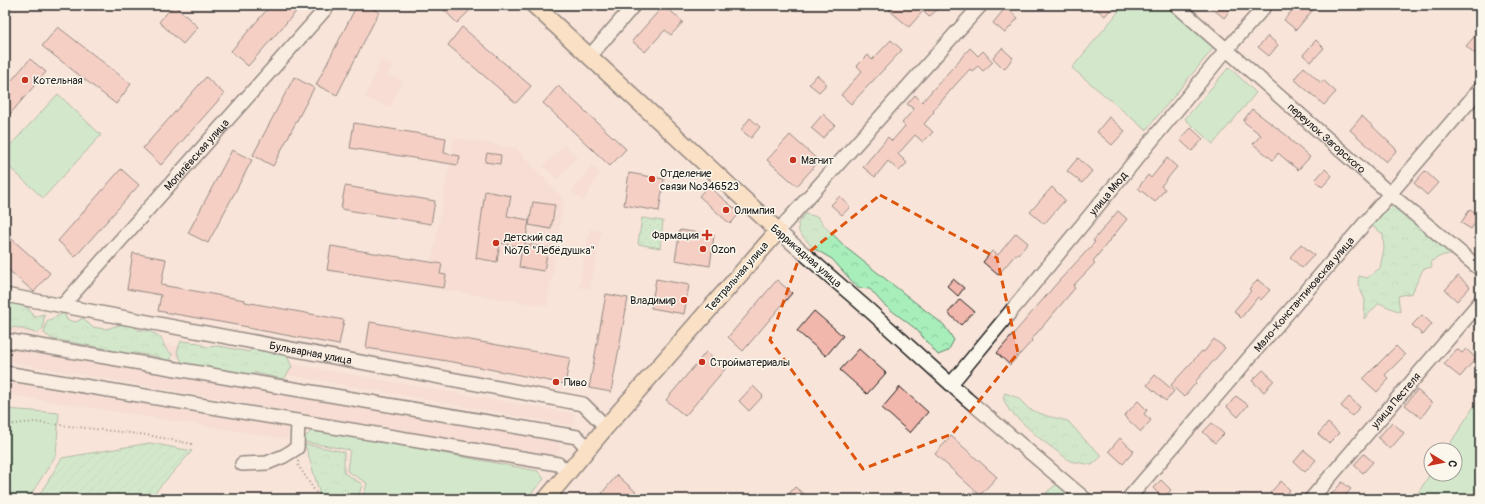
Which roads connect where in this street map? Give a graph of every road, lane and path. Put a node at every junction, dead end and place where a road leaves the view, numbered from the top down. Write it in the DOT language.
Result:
graph roads {
  1 [pos="329,5"];
  2 [pos="534,5"];
  3 [pos="634,5"];
  4 [pos="981,5"];
  5 [pos="1176,5"];
  6 [pos="1266,5"];
  7 [pos="1227,49"];
  8 [pos="589,56"];
  9 [pos="1480,89"];
  10 [pos="1389,193"];
  11 [pos="778,231"];
  12 [pos="1480,269"];
  13 [pos="5,295"];
  14 [pos="1480,302"];
  15 [pos="63,305"];
  16 [pos="5,340"];
  17 [pos="5,373"];
  18 [pos="951,384"];
  19 [pos="298,421"];
  20 [pos="5,425"];
  21 [pos="606,427"];
  22 [pos="192,444"];
  23 [pos="297,448"];
  24 [pos="589,449"];
  25 [pos="242,464"];
  26 [pos="568,473"];
  27 [pos="320,499"];
  28 [pos="546,499"];
  29 [pos="1085,499"];
  30 [pos="1128,499"];
  31 [pos="1311,499"];
  1 -- 15 [label="street, Могилёвская улица"];
  2 -- 8 [label="main road, Баррикадная улица"];
  3 -- 8 [label="street"];
  4 -- 11 [label="street, Театральная улица"];
  5 -- 7 [label="street, переулок Загорского"];
  6 -- 7 [label="street, улица Мюд"];
  7 -- 10 [label="street, переулок Загорского"];
  7 -- 18 [label="street, улица Мюд"];
  8 -- 11 [label="main road, Баррикадная улица"];
  9 -- 10 [label="street, Мало-Константиновская улица"];
  10 -- 12 [label="street, переулок Загорского"];
  10 -- 30 [label="street, Мало-Константиновская улица"];
  11 -- 18 [label="street, Баррикадная улица"];
  11 -- 21 [label="main road, Театральная улица"];
  13 -- 15 [label="street, Бульварная улица"];
  14 -- 31 [label="street, улица Пестеля"];
  15 -- 21 [label="street, Бульварная улица"];
  16 -- 24 [label="street"];
  17 -- 19 [label="street"];
  18 -- 29 [label="street, Баррикадная улица"];
  19 -- 23 [label="street"];
  19 -- 26 [label="street"];
  20 -- 22 [label="path"];
  21 -- 24 [label="main road, Театральная улица"];
  23 -- 25 [label="street"];
  23 -- 27 [label="path"];
  24 -- 26 [label="main road, Театральная улица"];
  26 -- 28 [label="main road, Театральная улица"];
}
